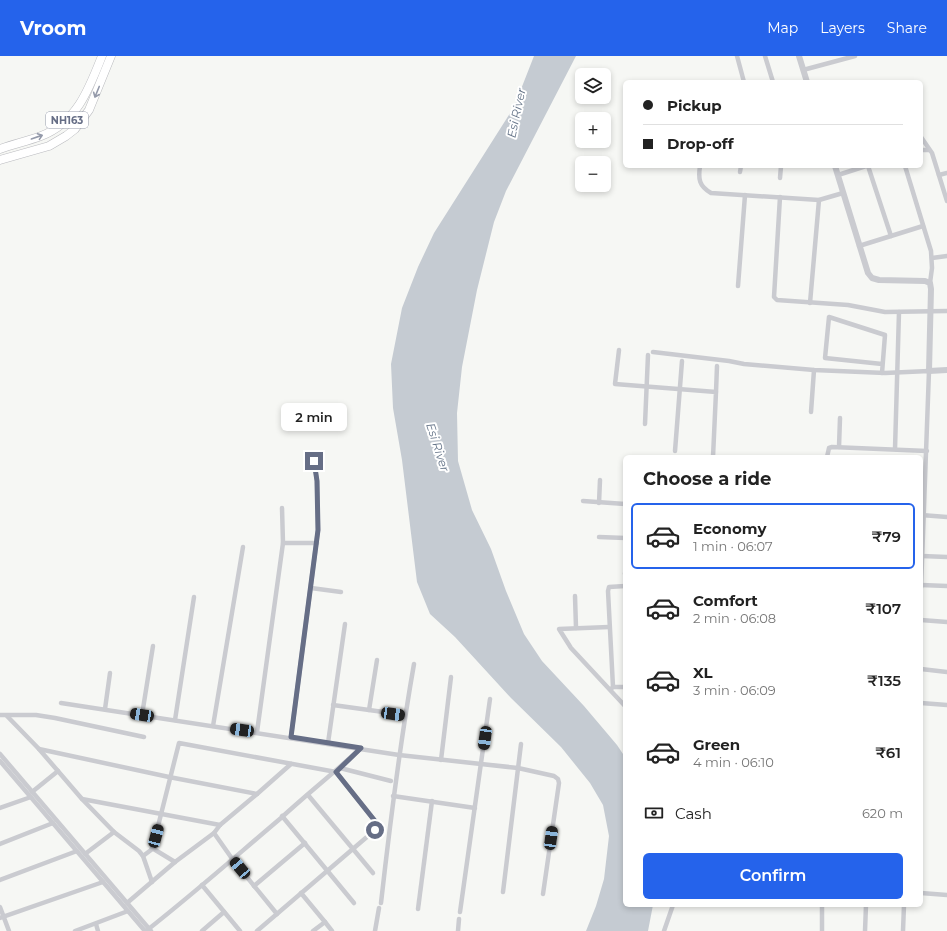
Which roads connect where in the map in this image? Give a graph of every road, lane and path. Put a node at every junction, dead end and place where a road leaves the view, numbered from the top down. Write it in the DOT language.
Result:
graph roads {
  1 [pos="102,56"];
  2 [pos="112,56"];
  3 [pos="737,56"];
  4 [pos="766,56"];
  5 [pos="799,56"];
  6 [pos="855,56"];
  7 [pos="837,58"];
  8 [pos="803,70"];
  9 [pos="743,80"];
  10 [pos="772,80"];
  11 [pos="806,80"];
  12 [pos="923,140"];
  13 [pos="0,149"];
  14 [pos="923,150"];
  15 [pos="929,150"];
  16 [pos="0,160"];
  17 [pos="700,168"];
  18 [pos="741,168"];
  19 [pos="781,168"];
  20 [pos="836,168"];
  21 [pos="861,168"];
  22 [pos="868,168"];
  23 [pos="906,168"];
  24 [pos="740,172"];
  25 [pos="947,173"];
  26 [pos="838,175"];
  27 [pos="939,175"];
  28 [pos="780,178"];
  29 [pos="843,193"];
  30 [pos="745,195"];
  31 [pos="780,197"];
  32 [pos="819,200"];
  33 [pos="947,201"];
  34 [pos="922,226"];
  35 [pos="891,236"];
  36 [pos="859,246"];
  37 [pos="947,256"];
  38 [pos="932,258"];
  39 [pos="930,283"];
  40 [pos="738,286"];
  41 [pos="810,303"];
  42 [pos="930,310"];
  43 [pos="947,311"];
  44 [pos="900,312"];
  45 [pos="619,350"];
  46 [pos="653,352"];
  47 [pos="648,355"];
  48 [pos="682,361"];
  49 [pos="882,364"];
  50 [pos="718,366"];
  51 [pos="814,370"];
  52 [pos="947,370"];
  53 [pos="929,371"];
  54 [pos="897,372"];
  55 [pos="882,373"];
  56 [pos="646,387"];
  57 [pos="681,389"];
  58 [pos="716,392"];
  59 [pos="811,412"];
  60 [pos="840,418"];
  61 [pos="645,424"];
  62 [pos="839,447"];
  63 [pos="894,449"];
  64 [pos="927,451"];
  65 [pos="676,452"];
  66 [pos="713,455"];
  67 [pos="827,455"];
  68 [pos="314,461"];
  69 [pos="600,480"];
  70 [pos="923,482"];
  71 [pos="583,501"];
  72 [pos="599,503"];
  73 [pos="623,504"];
  74 [pos="282,508"];
  75 [pos="923,515"];
  76 [pos="947,516"];
  77 [pos="598,537"];
  78 [pos="623,538"];
  79 [pos="283,543"];
  80 [pos="317,543"];
  81 [pos="243,547"];
  82 [pos="923,556"];
  83 [pos="947,557"];
  84 [pos="923,585"];
  85 [pos="623,586"];
  86 [pos="947,586"];
  87 [pos="311,588"];
  88 [pos="341,592"];
  89 [pos="575,596"];
  90 [pos="194,597"];
  91 [pos="923,620"];
  92 [pos="947,622"];
  93 [pos="345,624"];
  94 [pos="610,627"];
  95 [pos="576,628"];
  96 [pos="153,646"];
  97 [pos="377,660"];
  98 [pos="414,664"];
  99 [pos="923,669"];
  100 [pos="947,672"];
  101 [pos="110,673"];
  102 [pos="451,677"];
  103 [pos="623,687"];
  104 [pos="612,689"];
  105 [pos="490,699"];
  106 [pos="923,702"];
  107 [pos="62,703"];
  108 [pos="623,703"];
  109 [pos="333,705"];
  110 [pos="947,706"];
  111 [pos="105,709"];
  112 [pos="369,710"];
  113 [pos="0,715"];
  114 [pos="142,715"];
  115 [pos="405,715"];
  116 [pos="7,716"];
  117 [pos="175,720"];
  118 [pos="213,726"];
  119 [pos="257,732"];
  120 [pos="144,737"];
  121 [pos="291,737"];
  122 [pos="328,743"];
  123 [pos="521,744"];
  124 [pos="361,748"];
  125 [pos="40,749"];
  126 [pos="0,754"];
  127 [pos="399,755"];
  128 [pos="441,760"];
  129 [pos="0,761"];
  130 [pos="291,764"];
  131 [pos="481,764"];
  132 [pos="340,768"];
  133 [pos="518,768"];
  134 [pos="58,771"];
  135 [pos="336,772"];
  136 [pos="170,777"];
  137 [pos="391,781"];
  138 [pos="32,794"];
  139 [pos="257,794"];
  140 [pos="308,795"];
  141 [pos="394,796"];
  142 [pos="82,799"];
  143 [pos="432,801"];
  144 [pos="0,808"];
  145 [pos="475,808"];
  146 [pos="162,814"];
  147 [pos="282,816"];
  148 [pos="53,823"];
  149 [pos="220,825"];
  150 [pos="114,832"];
  151 [pos="214,833"];
  152 [pos="305,843"];
  153 [pos="0,844"];
  154 [pos="152,848"];
  155 [pos="352,848"];
  156 [pos="77,851"];
  157 [pos="85,854"];
  158 [pos="143,856"];
  159 [pos="233,860"];
  160 [pos="175,862"];
  161 [pos="326,871"];
  162 [pos="372,872"];
  163 [pos="0,880"];
  164 [pos="103,882"];
  165 [pos="152,882"];
  166 [pos="202,885"];
  167 [pos="254,886"];
  168 [pos="503,892"];
  169 [pos="300,893"];
  170 [pos="923,893"];
  171 [pos="543,894"];
  172 [pos="947,896"];
  173 [pos="127,903"];
  174 [pos="354,904"];
  175 [pos="0,907"];
  176 [pos="672,907"];
  177 [pos="822,907"];
  178 [pos="866,907"];
  179 [pos="904,907"];
  180 [pos="418,909"];
  181 [pos="128,911"];
  182 [pos="224,912"];
  183 [pos="460,912"];
  184 [pos="277,914"];
  185 [pos="2,918"];
  186 [pos="459,919"];
  187 [pos="325,922"];
  188 [pos="96,924"];
  189 [pos="142,924"];
  190 [pos="148,930"];
  191 [pos="9,931"];
  192 [pos="75,931"];
  193 [pos="98,931"];
  194 [pos="138,931"];
  195 [pos="202,931"];
  196 [pos="240,931"];
  197 [pos="257,931"];
  198 [pos="313,931"];
  199 [pos="332,931"];
  200 [pos="375,931"];
  201 [pos="458,931"];
  202 [pos="664,931"];
  203 [pos="822,931"];
  204 [pos="865,931"];
  205 [pos="903,931"];
  13 -- 1 [label="highway, NH163, one-way"];
  2 -- 16 [label="highway, NH163, one-way"];
  3 -- 9 [label="street"];
  4 -- 10 [label="street"];
  5 -- 8 [label="street"];
  6 -- 7 [label="street"];
  7 -- 8 [label="street"];
  8 -- 11 [label="street"];
  12 -- 15 [label="street"];
  14 -- 15 [label="street"];
  15 -- 27 [label="street"];
  17 -- 30 [label="street"];
  18 -- 24 [label="street"];
  19 -- 28 [label="street"];
  20 -- 26 [label="street"];
  21 -- 26 [label="street"];
  22 -- 35 [label="street"];
  23 -- 34 [label="street"];
  25 -- 27 [label="street"];
  26 -- 29 [label="street"];
  27 -- 33 [label="street"];
  29 -- 32 [label="street"];
  29 -- 36 [label="street"];
  30 -- 31 [label="street"];
  30 -- 40 [label="street"];
  31 -- 32 [label="street"];
  31 -- 41 [label="street"];
  32 -- 41 [label="street"];
  34 -- 35 [label="street"];
  34 -- 38 [label="street"];
  35 -- 36 [label="street"];
  36 -- 39 [label="street"];
  37 -- 38 [label="street"];
  38 -- 39 [label="street"];
  39 -- 42 [label="street"];
  41 -- 44 [label="street"];
  42 -- 43 [label="street"];
  42 -- 44 [label="street"];
  42 -- 53 [label="street"];
  44 -- 54 [label="street"];
  45 -- 56 [label="street"];
  46 -- 51 [label="street"];
  47 -- 56 [label="street"];
  48 -- 57 [label="street"];
  49 -- 49 [label="street"];
  49 -- 55 [label="street"];
  50 -- 58 [label="street"];
  51 -- 55 [label="street"];
  51 -- 59 [label="street"];
  52 -- 53 [label="street"];
  53 -- 54 [label="street"];
  53 -- 64 [label="street"];
  54 -- 55 [label="street"];
  54 -- 63 [label="street"];
  56 -- 57 [label="street"];
  56 -- 61 [label="street"];
  57 -- 58 [label="street"];
  57 -- 65 [label="street"];
  58 -- 66 [label="street"];
  60 -- 62 [label="street"];
  62 -- 63 [label="street"];
  62 -- 67 [label="street"];
  63 -- 64 [label="street"];
  64 -- 70 [label="street"];
  68 -- 80 [label="street"];
  69 -- 72 [label="street"];
  70 -- 75 [label="street"];
  71 -- 72 [label="street"];
  72 -- 73 [label="street"];
  74 -- 79 [label="street"];
  75 -- 76 [label="street"];
  77 -- 78 [label="street"];
  79 -- 80 [label="street"];
  79 -- 119 [label="street"];
  80 -- 87 [label="street"];
  81 -- 118 [label="street"];
  82 -- 83 [label="street"];
  84 -- 86 [label="street"];
  85 -- 94 [label="street"];
  87 -- 88 [label="street"];
  87 -- 121 [label="street"];
  89 -- 95 [label="street"];
  90 -- 117 [label="street"];
  91 -- 92 [label="street"];
  93 -- 109 [label="street"];
  94 -- 95 [label="street"];
  94 -- 104 [label="street"];
  95 -- 104 [label="street"];
  96 -- 114 [label="street"];
  97 -- 112 [label="street"];
  98 -- 115 [label="street"];
  99 -- 100 [label="street"];
  101 -- 111 [label="street"];
  102 -- 128 [label="street"];
  103 -- 104 [label="street"];
  104 -- 108 [label="street"];
  105 -- 131 [label="street"];
  106 -- 110 [label="street"];
  107 -- 111 [label="street"];
  109 -- 112 [label="street"];
  109 -- 122 [label="street"];
  111 -- 114 [label="street"];
  112 -- 115 [label="street"];
  113 -- 116 [label="street"];
  114 -- 117 [label="street"];
  115 -- 127 [label="street"];
  116 -- 120 [label="street"];
  116 -- 125 [label="street"];
  117 -- 118 [label="street"];
  118 -- 119 [label="street"];
  119 -- 121 [label="street"];
  121 -- 122 [label="street"];
  122 -- 124 [label="street"];
  123 -- 133 [label="street"];
  124 -- 127 [label="street"];
  124 -- 132 [label="street"];
  125 -- 134 [label="street"];
  125 -- 136 [label="street"];
  126 -- 138 [label="street"];
  127 -- 128 [label="street"];
  127 -- 141 [label="street"];
  128 -- 131 [label="street"];
  129 -- 138 [label="street"];
  130 -- 135 [label="street"];
  130 -- 136 [label="street"];
  130 -- 139 [label="street"];
  131 -- 133 [label="street"];
  131 -- 145 [label="street"];
  132 -- 135 [label="street"];
  132 -- 137 [label="street"];
  133 -- 168 [label="street"];
  133 -- 171 [label="street"];
  134 -- 138 [label="street"];
  134 -- 142 [label="street"];
  135 -- 140 [label="street"];
  135 -- 155 [label="street"];
  136 -- 139 [label="street"];
  136 -- 146 [label="street"];
  138 -- 144 [label="street"];
  138 -- 148 [label="street"];
  138 -- 157 [label="street"];
  139 -- 149 [label="street"];
  140 -- 147 [label="street"];
  140 -- 155 [label="street"];
  141 -- 143 [label="street"];
  141 -- 200 [label="street"];
  142 -- 146 [label="street"];
  142 -- 150 [label="street"];
  143 -- 145 [label="street"];
  143 -- 180 [label="street"];
  145 -- 183 [label="street"];
  146 -- 149 [label="street"];
  146 -- 154 [label="street"];
  147 -- 152 [label="street"];
  147 -- 159 [label="street"];
  148 -- 153 [label="street"];
  148 -- 156 [label="street"];
  149 -- 151 [label="street"];
  150 -- 157 [label="street"];
  150 -- 158 [label="street"];
  151 -- 159 [label="street"];
  151 -- 160 [label="street"];
  152 -- 161 [label="street"];
  152 -- 167 [label="street"];
  154 -- 158 [label="street"];
  154 -- 160 [label="street"];
  155 -- 161 [label="street"];
  155 -- 162 [label="street"];
  156 -- 163 [label="street"];
  156 -- 164 [label="street"];
  157 -- 173 [label="street"];
  158 -- 165 [label="street"];
  159 -- 166 [label="street"];
  159 -- 167 [label="street"];
  160 -- 165 [label="street"];
  161 -- 169 [label="street"];
  161 -- 174 [label="street"];
  164 -- 181 [label="street"];
  164 -- 185 [label="street"];
  165 -- 173 [label="street"];
  166 -- 182 [label="street"];
  166 -- 190 [label="street"];
  167 -- 184 [label="street"];
  169 -- 184 [label="street"];
  169 -- 187 [label="street"];
  170 -- 172 [label="street"];
  173 -- 189 [label="street"];
  175 -- 185 [label="street"];
  176 -- 202 [label="street"];
  177 -- 203 [label="street"];
  178 -- 204 [label="street"];
  179 -- 205 [label="street"];
  181 -- 188 [label="street"];
  181 -- 189 [label="street"];
  182 -- 195 [label="street"];
  182 -- 196 [label="street"];
  184 -- 197 [label="street"];
  185 -- 191 [label="street"];
  186 -- 201 [label="street"];
  187 -- 198 [label="street"];
  187 -- 199 [label="street"];
  188 -- 192 [label="street"];
  188 -- 193 [label="street"];
  189 -- 190 [label="street"];
  189 -- 194 [label="street"];
}
